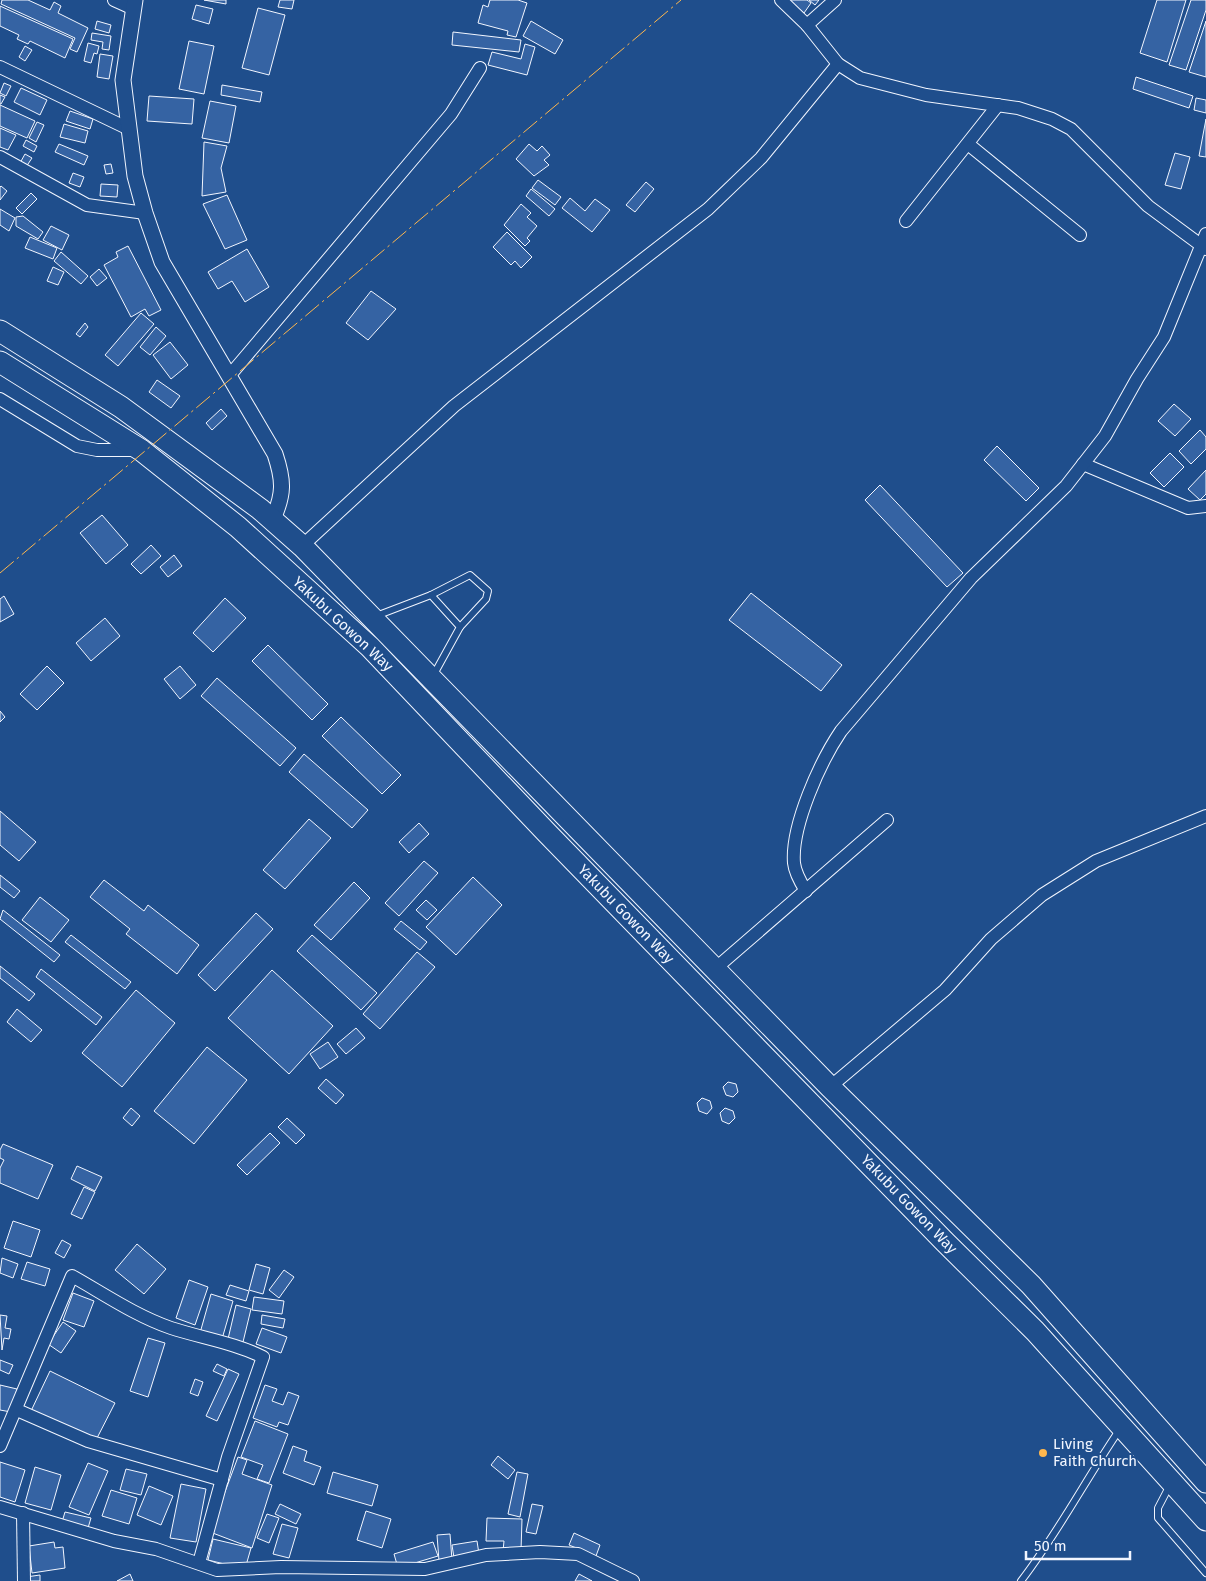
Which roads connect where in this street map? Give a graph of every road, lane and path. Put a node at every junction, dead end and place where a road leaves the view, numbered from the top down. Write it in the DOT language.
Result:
graph roads {
  1 [pos="114,0"];
  2 [pos="781,0"];
  3 [pos="835,0"];
  4 [pos="134,5"];
  5 [pos="807,25"];
  6 [pos="838,64"];
  7 [pos="0,67"];
  8 [pos="480,68"];
  9 [pos="998,106"];
  10 [pos="128,129"];
  11 [pos="968,144"];
  12 [pos="0,157"];
  13 [pos="144,213"];
  14 [pos="906,221"];
  15 [pos="1080,235"];
  16 [pos="1204,243"];
  17 [pos="0,331"];
  18 [pos="0,362"];
  19 [pos="230,375"];
  20 [pos="0,400"];
  21 [pos="141,450"];
  22 [pos="1083,464"];
  23 [pos="1206,506"];
  24 [pos="273,520"];
  25 [pos="302,546"];
  26 [pos="431,595"];
  27 [pos="373,617"];
  28 [pos="460,627"];
  29 [pos="432,677"];
  30 [pos="1206,816"];
  31 [pos="887,820"];
  32 [pos="806,891"];
  33 [pos="659,910"];
  34 [pos="640,929"];
  35 [pos="716,968"];
  36 [pos="830,1086"];
  37 [pos="16,1410"];
  38 [pos="1122,1426"];
  39 [pos="0,1446"];
  40 [pos="222,1480"];
  41 [pos="1172,1481"];
  42 [pos="1206,1482"];
  43 [pos="0,1506"];
  44 [pos="23,1513"];
  45 [pos="1206,1520"];
  46 [pos="200,1563"];
  47 [pos="1206,1573"];
  48 [pos="24,1581"];
  49 [pos="633,1581"];
  50 [pos="1021,1581"];
  1 -- 4 [label="street"];
  2 -- 5 [label="street"];
  3 -- 5 [label="street"];
  4 -- 10 [label="street"];
  5 -- 6 [label="street"];
  6 -- 9 [label="street"];
  6 -- 25 [label="street"];
  7 -- 10 [label="street"];
  8 -- 19 [label="street"];
  9 -- 11 [label="street"];
  9 -- 16 [label="street"];
  10 -- 13 [label="street"];
  11 -- 14 [label="street"];
  11 -- 15 [label="street"];
  12 -- 13 [label="street"];
  13 -- 19 [label="street"];
  16 -- 22 [label="street"];
  17 -- 24 [label="highway, Yakubu Gowon Way"];
  18 -- 21 [label="highway, Yakubu Gowon Way"];
  19 -- 24 [label="street"];
  20 -- 21 [label="street"];
  21 -- 34 [label="highway, Yakubu Gowon Way"];
  22 -- 23 [label="street"];
  22 -- 32 [label="street"];
  24 -- 25 [label="highway, Yakubu Gowon Way"];
  25 -- 27 [label="highway, Yakubu Gowon Way"];
  26 -- 27 [label="lane"];
  26 -- 28 [label="lane"];
  26 -- 28 [label="lane"];
  27 -- 29 [label="highway, Yakubu Gowon Way"];
  28 -- 29 [label="lane"];
  29 -- 33 [label="highway, Yakubu Gowon Way"];
  30 -- 36 [label="street"];
  31 -- 32 [label="street"];
  32 -- 35 [label="street"];
  33 -- 34 [label="highway"];
  33 -- 35 [label="highway, Yakubu Gowon Way"];
  34 -- 38 [label="highway, Yakubu Gowon Way"];
  35 -- 36 [label="highway, Yakubu Gowon Way"];
  36 -- 42 [label="highway, Yakubu Gowon Way"];
  37 -- 39 [label="street"];
  37 -- 40 [label="street"];
  37 -- 40 [label="street"];
  38 -- 41 [label="highway, Yakubu Gowon Way"];
  38 -- 50 [label="lane"];
  40 -- 46 [label="street"];
  41 -- 45 [label="highway, Yakubu Gowon Way"];
  41 -- 47 [label="lane"];
  43 -- 44 [label="street"];
  44 -- 46 [label="street"];
  44 -- 48 [label="street"];
  46 -- 49 [label="street"];
}
